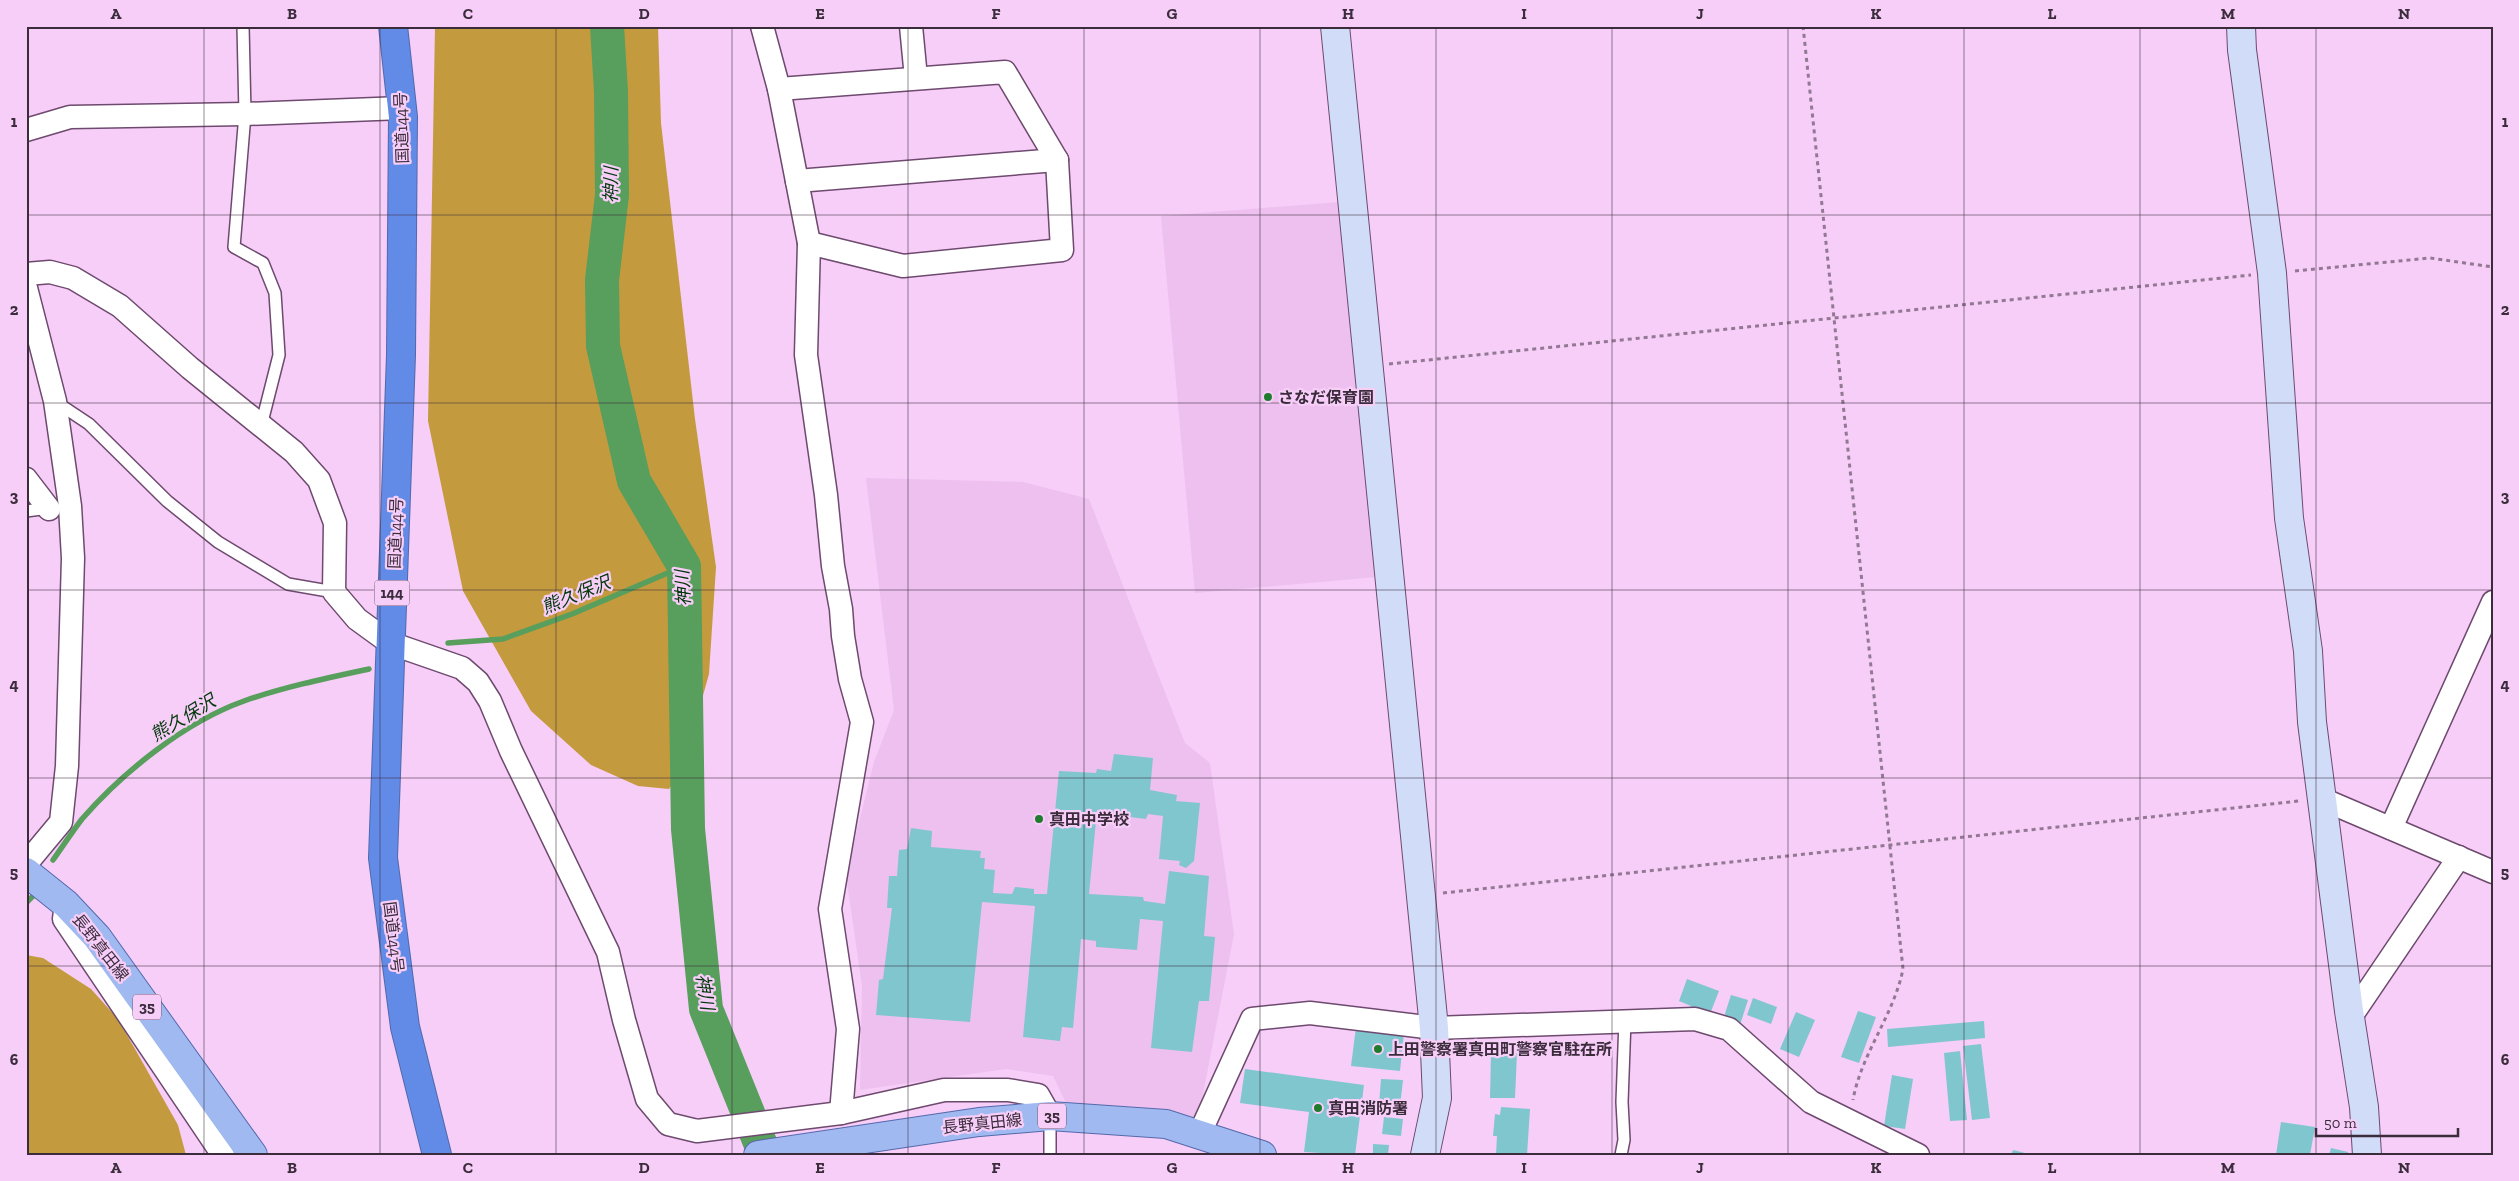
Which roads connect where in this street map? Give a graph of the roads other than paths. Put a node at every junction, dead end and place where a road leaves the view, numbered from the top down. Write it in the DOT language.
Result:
graph roads {
  1 [pos="243,26"];
  2 [pos="393,26"];
  3 [pos="762,26"];
  4 [pos="911,26"];
  5 [pos="1335,26"];
  6 [pos="2241,26"];
  7 [pos="916,78"];
  8 [pos="779,89"];
  9 [pos="402,108"];
  10 [pos="246,114"];
  11 [pos="26,130"];
  12 [pos="1057,160"];
  13 [pos="797,182"];
  14 [pos="809,243"];
  15 [pos="26,274"];
  16 [pos="26,288"];
  17 [pos="55,401"];
  18 [pos="261,426"];
  19 [pos="26,479"];
  20 [pos="59,507"];
  21 [pos="26,511"];
  22 [pos="334,592"];
  23 [pos="2493,602"];
  24 [pos="390,643"];
  25 [pos="2322,799"];
  26 [pos="2391,828"];
  27 [pos="2459,857"];
  28 [pos="26,864"];
  29 [pos="26,872"];
  30 [pos="2493,872"];
  31 [pos="66,904"];
  32 [pos="2350,1018"];
  33 [pos="1625,1020"];
  34 [pos="1434,1028"];
  35 [pos="841,1113"];
  36 [pos="1050,1116"];
  37 [pos="1199,1135"];
  38 [pos="846,1150"];
  39 [pos="223,1155"];
  40 [pos="253,1155"];
  41 [pos="437,1155"];
  42 [pos="758,1155"];
  43 [pos="1050,1155"];
  44 [pos="1262,1155"];
  45 [pos="1425,1155"];
  46 [pos="1621,1155"];
  47 [pos="1918,1155"];
  48 [pos="2367,1155"];
  1 -- 10 [label="lane"];
  2 -- 9 [label="highway, 国道144号 / 144"];
  3 -- 8 [label="street"];
  4 -- 7 [label="street"];
  5 -- 34 [label="street"];
  6 -- 25 [label="street"];
  7 -- 8 [label="street"];
  7 -- 12 [label="street"];
  8 -- 13 [label="street"];
  9 -- 10 [label="street"];
  9 -- 24 [label="highway, 国道144号 / 144"];
  10 -- 11 [label="street"];
  10 -- 18 [label="lane"];
  12 -- 13 [label="street"];
  12 -- 14 [label="street"];
  13 -- 14 [label="street"];
  14 -- 35 [label="street"];
  15 -- 18 [label="street"];
  16 -- 17 [label="street"];
  17 -- 20 [label="street"];
  17 -- 22 [label="lane"];
  18 -- 22 [label="street"];
  19 -- 20 [label="street"];
  20 -- 21 [label="lane"];
  20 -- 28 [label="street"];
  22 -- 24 [label="street"];
  23 -- 26 [label="street"];
  24 -- 35 [label="street"];
  24 -- 41 [label="highway, 国道144号 / 144"];
  25 -- 26 [label="street"];
  25 -- 32 [label="street"];
  26 -- 27 [label="street"];
  27 -- 30 [label="street"];
  27 -- 32 [label="street"];
  29 -- 31 [label="main road, 長野真田線 / 35"];
  31 -- 39 [label="street"];
  31 -- 40 [label="main road, 長野真田線 / 35"];
  32 -- 48 [label="street"];
  33 -- 34 [label="street"];
  33 -- 46 [label="lane"];
  33 -- 47 [label="street"];
  34 -- 37 [label="street"];
  34 -- 45 [label="street"];
  35 -- 36 [label="street"];
  36 -- 37 [label="main road, 長野真田線 / 35"];
  36 -- 38 [label="main road, 長野真田線 / 35"];
  36 -- 43 [label="lane"];
  37 -- 44 [label="main road, 長野真田線 / 35"];
  38 -- 42 [label="main road, 長野真田線 / 35"];
}
